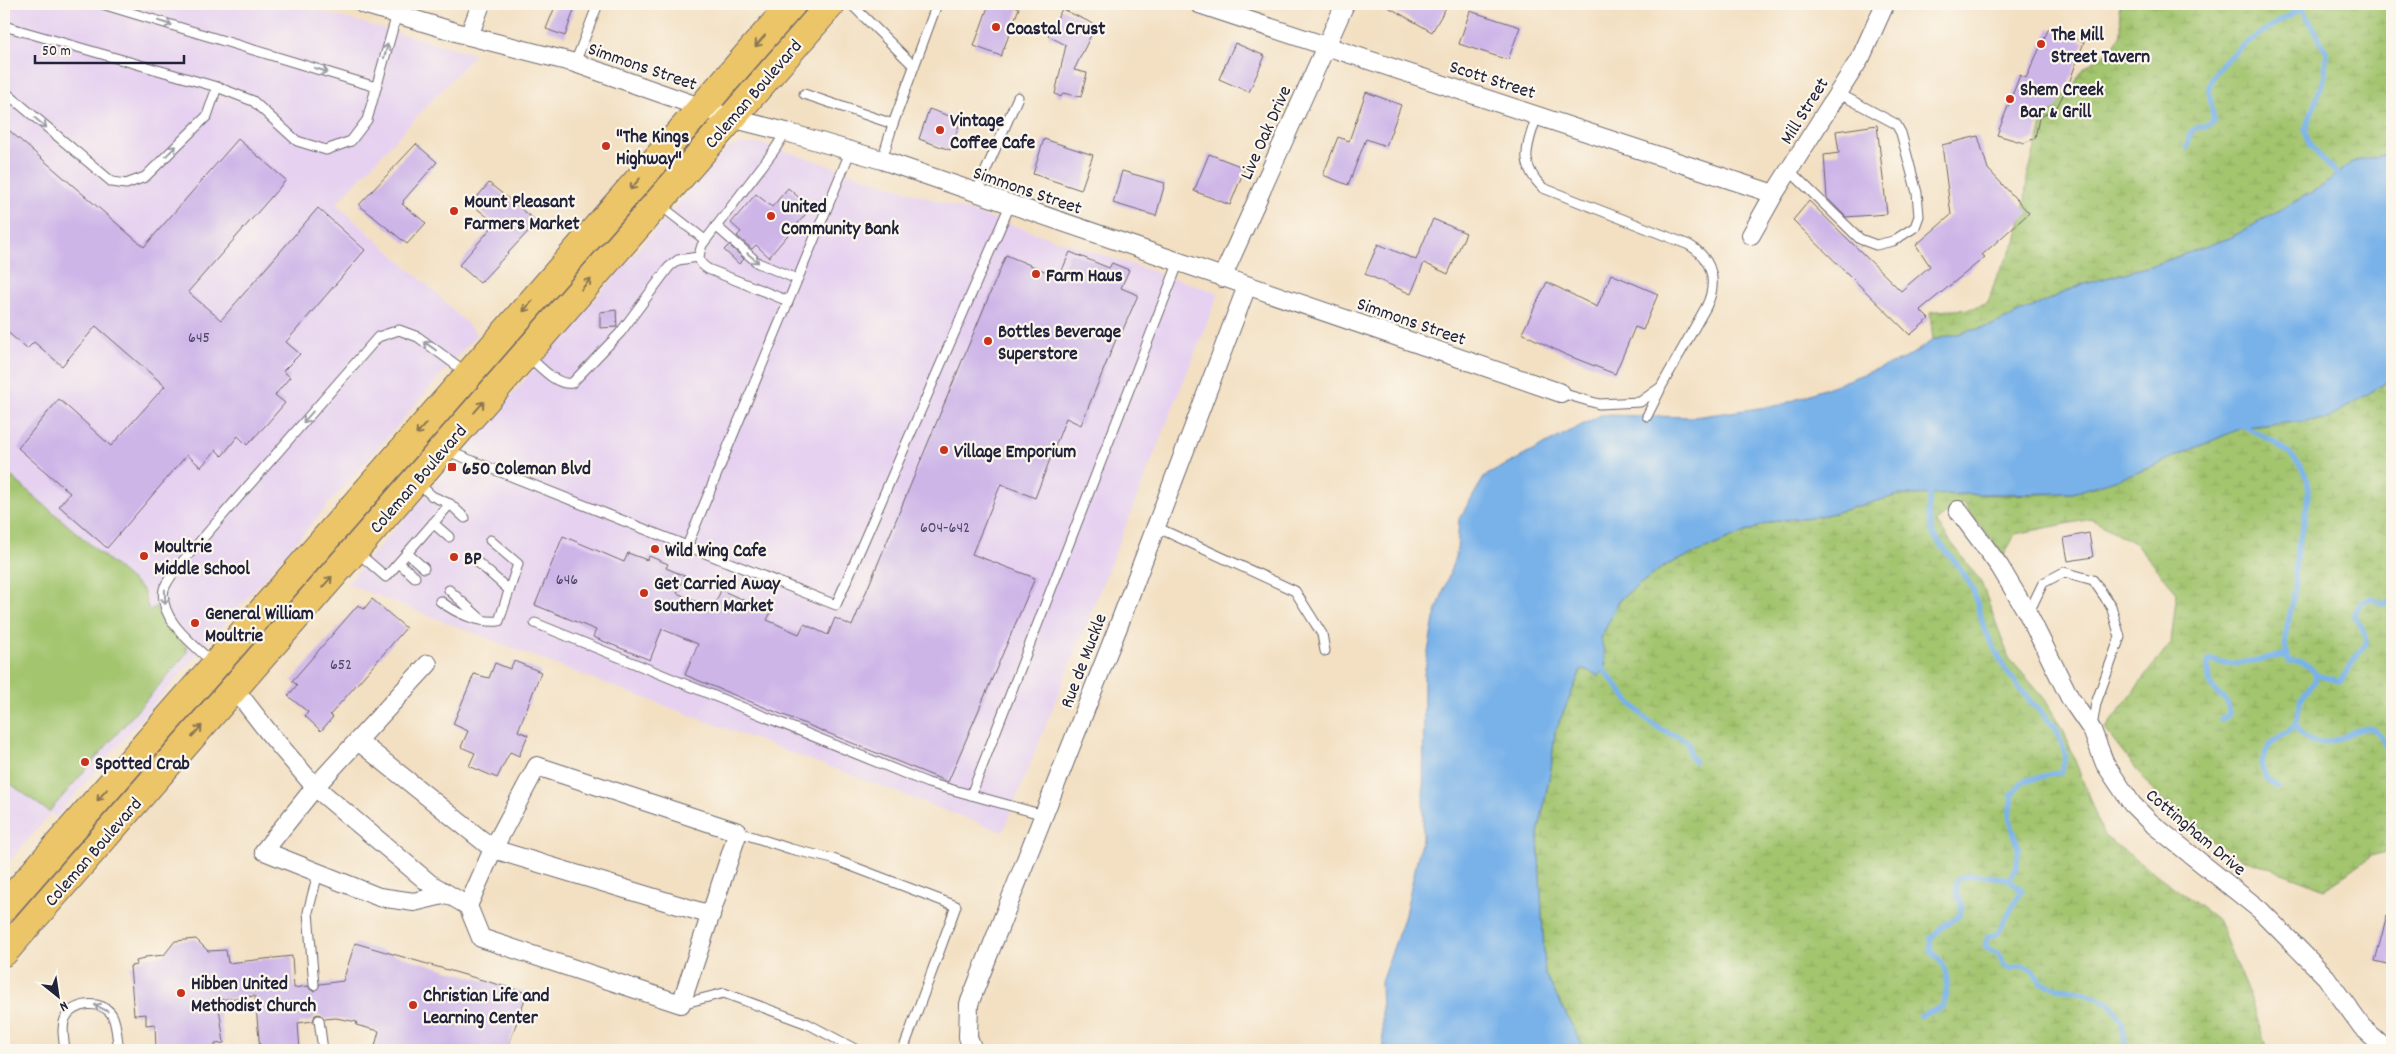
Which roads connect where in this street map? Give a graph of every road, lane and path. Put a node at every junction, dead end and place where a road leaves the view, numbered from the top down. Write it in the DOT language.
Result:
graph roads {
  1 [pos="6,4"];
  2 [pos="102,4"];
  3 [pos="363,4"];
  4 [pos="481,4"];
  5 [pos="598,4"];
  6 [pos="792,4"];
  7 [pos="831,4"];
  8 [pos="851,4"];
  9 [pos="937,4"];
  10 [pos="1199,4"];
  11 [pos="1345,4"];
  12 [pos="1885,4"];
  13 [pos="4,7"];
  14 [pos="397,14"];
  15 [pos="4,26"];
  16 [pos="469,36"];
  17 [pos="1327,44"];
  18 [pos="575,63"];
  19 [pos="914,66"];
  20 [pos="217,87"];
  21 [pos="376,87"];
  22 [pos="4,91"];
  23 [pos="1838,93"];
  24 [pos="804,94"];
  25 [pos="1018,97"];
  26 [pos="702,108"];
  27 [pos="1537,115"];
  28 [pos="731,118"];
  29 [pos="893,124"];
  30 [pos="786,132"];
  31 [pos="851,150"];
  32 [pos="882,160"];
  33 [pos="1789,170"];
  34 [pos="976,193"];
  35 [pos="1774,194"];
  36 [pos="658,202"];
  37 [pos="1010,205"];
  38 [pos="716,226"];
  39 [pos="1751,235"];
  40 [pos="705,240"];
  41 [pos="698,256"];
  42 [pos="1178,264"];
  43 [pos="1222,278"];
  44 [pos="797,279"];
  45 [pos="1247,286"];
  46 [pos="788,301"];
  47 [pos="525,354"];
  48 [pos="469,374"];
  49 [pos="1661,387"];
  50 [pos="1561,393"];
  51 [pos="1647,416"];
  52 [pos="442,449"];
  53 [pos="415,481"];
  54 [pos="450,504"];
  55 [pos="352,508"];
  56 [pos="1958,510"];
  57 [pos="465,518"];
  58 [pos="433,523"];
  59 [pos="1156,527"];
  60 [pos="449,537"];
  61 [pos="490,540"];
  62 [pos="687,546"];
  63 [pos="355,550"];
  64 [pos="407,553"];
  65 [pos="474,560"];
  66 [pos="399,563"];
  67 [pos="424,568"];
  68 [pos="416,577"];
  69 [pos="449,590"];
  70 [pos="509,590"];
  71 [pos="440,601"];
  72 [pos="2028,614"];
  73 [pos="485,622"];
  74 [pos="535,623"];
  75 [pos="1325,651"];
  76 [pos="428,664"];
  77 [pos="215,665"];
  78 [pos="234,688"];
  79 [pos="2092,730"];
  80 [pos="358,741"];
  81 [pos="315,787"];
  82 [pos="971,795"];
  83 [pos="1044,815"];
  84 [pos="738,832"];
  85 [pos="493,849"];
  86 [pos="318,873"];
  87 [pos="447,894"];
  88 [pos="10,895"];
  89 [pos="468,906"];
  90 [pos="711,915"];
  91 [pos="4,952"];
  92 [pos="314,985"];
  93 [pos="681,1004"];
  94 [pos="319,1020"];
  95 [pos="65,1050"];
  96 [pos="118,1050"];
  97 [pos="323,1050"];
  98 [pos="857,1050"];
  99 [pos="903,1050"];
  100 [pos="973,1050"];
  101 [pos="2388,1050"];
  1 -- 13 [label="lane"];
  2 -- 21 [label="lane, one-way"];
  3 -- 14 [label="street, Simmons Street"];
  4 -- 16 [label="street"];
  5 -- 18 [label="lane"];
  6 -- 26 [label="main road, Coleman Boulevard, one-way"];
  7 -- 28 [label="main road, Coleman Boulevard"];
  8 -- 19 [label="lane"];
  9 -- 19 [label="lane"];
  10 -- 17 [label="street, Scott Street"];
  11 -- 17 [label="street, Live Oak Drive"];
  12 -- 23 [label="street, Mill Street"];
  14 -- 16 [label="street, Simmons Street"];
  21 -- 14 [label="lane, one-way"];
  15 -- 20 [label="lane"];
  16 -- 18 [label="street, Simmons Street"];
  17 -- 27 [label="street, Scott Street"];
  17 -- 43 [label="street, Live Oak Drive"];
  18 -- 26 [label="street, Simmons Street"];
  19 -- 29 [label="lane"];
  20 -- 21 [label="lane"];
  22 -- 20 [label="lane, one-way"];
  23 -- 33 [label="street, Mill Street"];
  23 -- 33 [label="lane"];
  24 -- 29 [label="lane"];
  25 -- 34 [label="lane"];
  26 -- 28 [label="street, Simmons Street"];
  26 -- 48 [label="main road, Coleman Boulevard, one-way"];
  27 -- 35 [label="street, Scott Street"];
  27 -- 49 [label="lane"];
  28 -- 30 [label="street, Simmons Street"];
  28 -- 36 [label="main road, Coleman Boulevard"];
  29 -- 32 [label="lane"];
  30 -- 31 [label="street, Simmons Street"];
  30 -- 38 [label="lane"];
  31 -- 32 [label="street, Simmons Street"];
  31 -- 44 [label="lane"];
  32 -- 34 [label="street, Simmons Street"];
  33 -- 35 [label="street, Mill Street"];
  34 -- 37 [label="street, Simmons Street"];
  35 -- 39 [label="street, Mill Street"];
  36 -- 40 [label="lane"];
  47 -- 36 [label="main road, Coleman Boulevard, one-way"];
  37 -- 42 [label="street, Simmons Street"];
  37 -- 62 [label="lane"];
  38 -- 40 [label="lane"];
  38 -- 44 [label="lane, one-way"];
  40 -- 41 [label="lane"];
  41 -- 46 [label="lane"];
  41 -- 47 [label="lane"];
  42 -- 43 [label="street, Simmons Street"];
  42 -- 82 [label="lane"];
  43 -- 45 [label="street, Simmons Street"];
  44 -- 46 [label="lane"];
  45 -- 50 [label="street, Simmons Street"];
  45 -- 59 [label="street, Rue de Muckle"];
  46 -- 62 [label="lane"];
  52 -- 47 [label="main road, Coleman Boulevard, one-way"];
  48 -- 55 [label="main road, Coleman Boulevard, one-way"];
  48 -- 77 [label="lane, one-way"];
  49 -- 50 [label="lane"];
  49 -- 51 [label="lane"];
  52 -- 53 [label="main road, Coleman Boulevard"];
  52 -- 62 [label="lane"];
  53 -- 54 [label="lane"];
  53 -- 63 [label="main road, Coleman Boulevard"];
  54 -- 57 [label="lane"];
  54 -- 58 [label="lane"];
  55 -- 77 [label="main road, Coleman Boulevard"];
  55 -- 78 [label="main road"];
  56 -- 72 [label="street, Cottingham Drive"];
  58 -- 60 [label="lane"];
  58 -- 64 [label="lane"];
  59 -- 75 [label="lane"];
  59 -- 83 [label="street, Rue de Muckle"];
  61 -- 70 [label="lane"];
  63 -- 66 [label="lane"];
  78 -- 63 [label="main road, Coleman Boulevard, one-way"];
  64 -- 66 [label="lane"];
  64 -- 67 [label="lane"];
  65 -- 70 [label="lane"];
  66 -- 68 [label="lane"];
  69 -- 73 [label="lane"];
  70 -- 73 [label="lane"];
  71 -- 73 [label="lane"];
  72 -- 79 [label="street, Cottingham Drive"];
  72 -- 79 [label="lane"];
  74 -- 82 [label="lane"];
  76 -- 80 [label="street"];
  77 -- 88 [label="main road, Coleman Boulevard, one-way"];
  78 -- 81 [label="street"];
  91 -- 78 [label="main road, Coleman Boulevard, one-way"];
  79 -- 101 [label="street, Cottingham Drive"];
  80 -- 81 [label="street"];
  80 -- 85 [label="street"];
  81 -- 86 [label="street"];
  81 -- 87 [label="street"];
  82 -- 83 [label="lane"];
  83 -- 100 [label="street, Rue de Muckle"];
  84 -- 85 [label="street"];
  84 -- 90 [label="street"];
  84 -- 99 [label="lane"];
  85 -- 89 [label="street"];
  85 -- 90 [label="street"];
  86 -- 87 [label="street"];
  86 -- 92 [label="lane"];
  87 -- 89 [label="street"];
  89 -- 93 [label="street"];
  90 -- 93 [label="street"];
  93 -- 98 [label="lane"];
  94 -- 97 [label="lane"];
  96 -- 95 [label="lane, one-way"];
}
